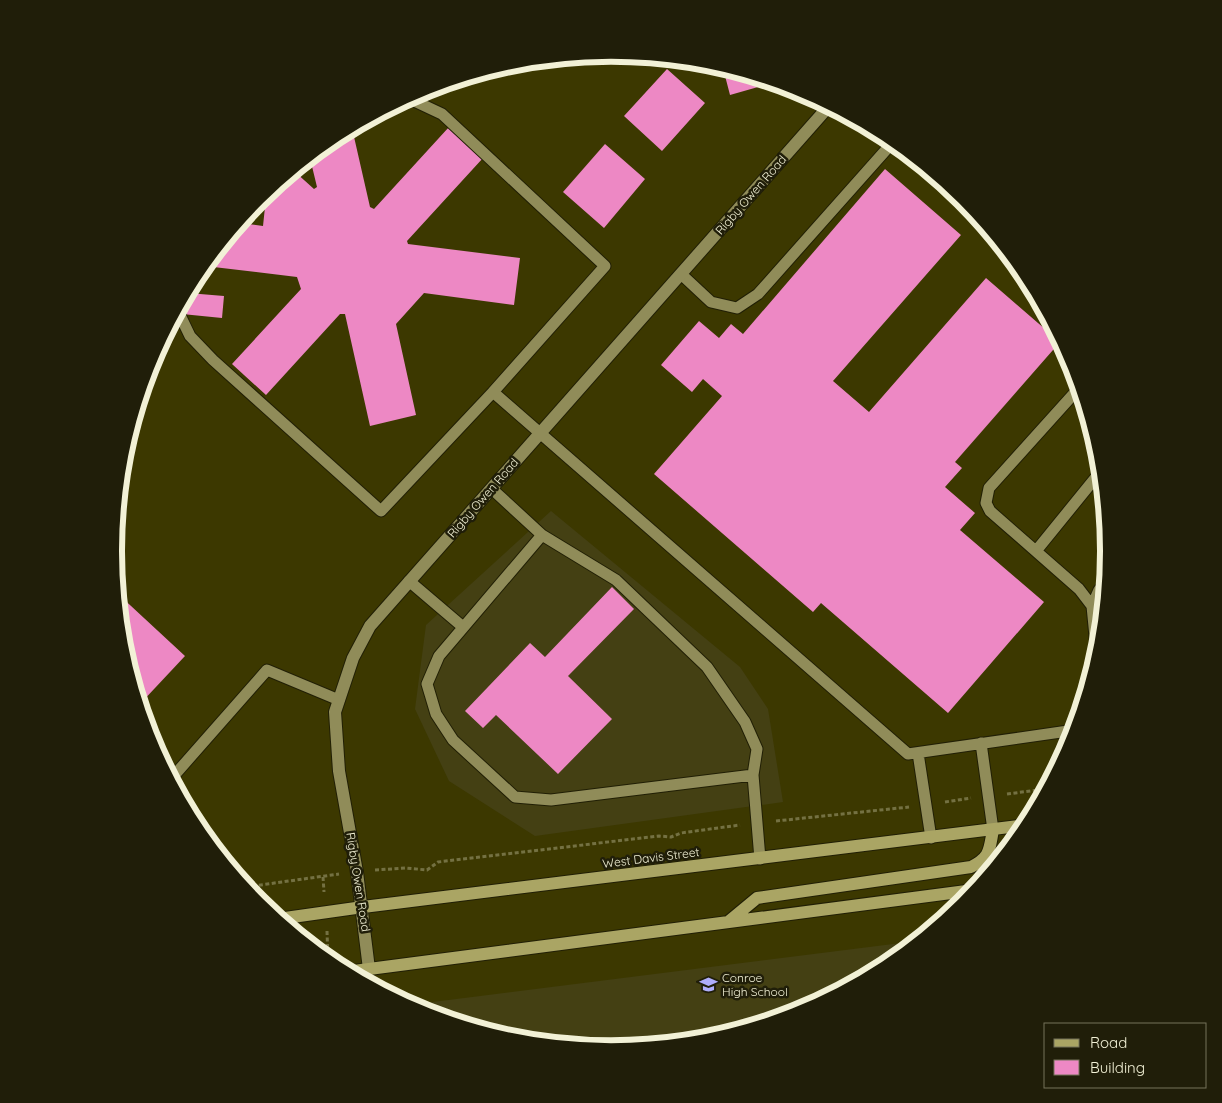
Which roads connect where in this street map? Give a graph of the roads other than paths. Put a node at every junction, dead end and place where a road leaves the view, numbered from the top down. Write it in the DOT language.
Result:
graph roads {
  1 [pos="418,103"];
  2 [pos="824,112"];
  3 [pos="887,148"];
  4 [pos="681,274"];
  5 [pos="182,318"];
  6 [pos="493,392"];
  7 [pos="1074,394"];
  8 [pos="540,434"];
  9 [pos="1095,479"];
  10 [pos="492,489"];
  11 [pos="542,535"];
  12 [pos="1036,551"];
  13 [pos="410,581"];
  14 [pos="1098,592"];
  15 [pos="1092,606"];
  16 [pos="463,627"];
  17 [pos="1094,627"];
  18 [pos="339,700"];
  19 [pos="1066,731"];
  20 [pos="981,743"];
  21 [pos="918,753"];
  22 [pos="175,774"];
  23 [pos="753,774"];
  24 [pos="1015,827"];
  25 [pos="993,830"];
  26 [pos="931,838"];
  27 [pos="760,859"];
  28 [pos="962,892"];
  29 [pos="363,907"];
  30 [pos="288,918"];
  31 [pos="728,922"];
  32 [pos="370,968"];
  33 [pos="358,970"];
  1 -- 6 [label="lane"];
  2 -- 4 [label="street, Rigby Owen Road"];
  3 -- 4 [label="lane"];
  4 -- 8 [label="street, Rigby Owen Road"];
  5 -- 6 [label="lane"];
  6 -- 8 [label="lane"];
  7 -- 12 [label="lane"];
  8 -- 10 [label="street, Rigby Owen Road"];
  8 -- 21 [label="lane"];
  9 -- 12 [label="lane"];
  10 -- 11 [label="lane"];
  10 -- 13 [label="street, Rigby Owen Road"];
  11 -- 16 [label="lane"];
  11 -- 23 [label="lane"];
  12 -- 15 [label="lane"];
  13 -- 16 [label="lane"];
  13 -- 18 [label="street, Rigby Owen Road"];
  14 -- 15 [label="lane"];
  15 -- 17 [label="lane"];
  16 -- 23 [label="lane"];
  18 -- 22 [label="lane"];
  18 -- 29 [label="street, Rigby Owen Road"];
  19 -- 20 [label="lane"];
  20 -- 21 [label="lane"];
  20 -- 25 [label="lane"];
  21 -- 26 [label="lane"];
  23 -- 27 [label="lane"];
  24 -- 25 [label="main road, West Davis Street"];
  25 -- 26 [label="main road, West Davis Street"];
  25 -- 31 [label="main road"];
  26 -- 27 [label="main road, West Davis Street"];
  27 -- 29 [label="main road, West Davis Street"];
  28 -- 31 [label="main road"];
  29 -- 30 [label="main road, West Davis Street"];
  29 -- 32 [label="street, Rigby Owen Road"];
  31 -- 32 [label="main road"];
  32 -- 33 [label="main road"];
}
